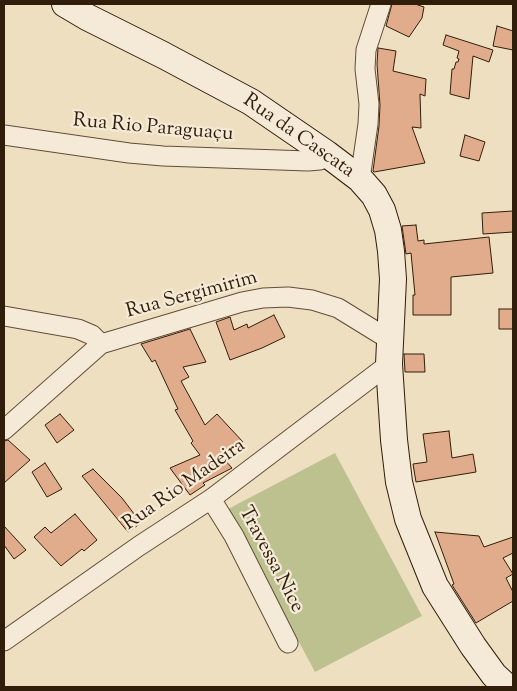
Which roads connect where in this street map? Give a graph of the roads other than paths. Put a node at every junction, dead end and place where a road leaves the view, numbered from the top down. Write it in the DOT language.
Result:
graph roads {
  1 [pos="65,4"];
  2 [pos="381,4"];
  3 [pos="4,135"];
  4 [pos="327,154"];
  5 [pos="360,180"];
  6 [pos="4,316"];
  7 [pos="101,344"];
  8 [pos="389,352"];
  9 [pos="4,430"];
  10 [pos="210,499"];
  11 [pos="4,641"];
  12 [pos="288,643"];
  13 [pos="506,687"];
  1 -- 4 [label="main road, Rua da Cascata"];
  2 -- 5 [label="street"];
  3 -- 4 [label="street, Rua Rio Paraguaçu"];
  4 -- 5 [label="main road, Rua da Cascata"];
  5 -- 8 [label="main road, Rua da Cascata"];
  6 -- 7 [label="street"];
  7 -- 8 [label="street, Rua Sergimirim"];
  7 -- 9 [label="street"];
  8 -- 10 [label="street, Rua Rio Madeira"];
  8 -- 13 [label="main road, Rua da Cascata"];
  10 -- 11 [label="street, Rua Rio Madeira"];
  10 -- 12 [label="street, Travessa Nice"];
}
